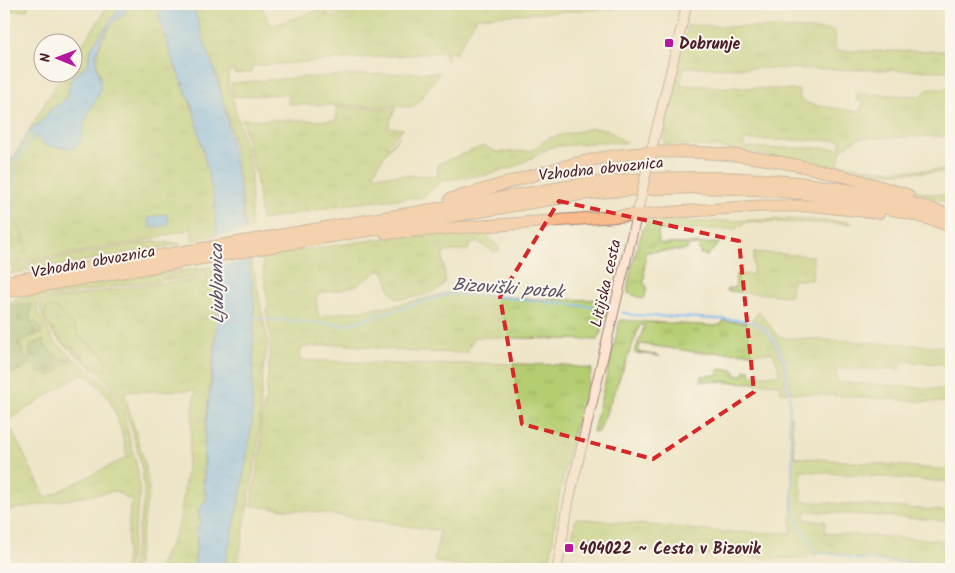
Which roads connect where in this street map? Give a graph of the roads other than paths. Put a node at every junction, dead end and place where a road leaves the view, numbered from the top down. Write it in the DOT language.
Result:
graph roads {
  1 [pos="687,4"];
  2 [pos="651,152"];
  3 [pos="951,209"];
  4 [pos="636,215"];
  5 [pos="951,215"];
  6 [pos="389,216"];
  7 [pos="951,227"];
  8 [pos="331,237"];
  9 [pos="255,245"];
  10 [pos="187,256"];
  11 [pos="4,282"];
  12 [pos="4,292"];
  13 [pos="557,569"];
  1 -- 2 [label="main road, Litijska cesta"];
  2 -- 3 [label="highway"];
  2 -- 4 [label="main road, Litijska cesta, bridge"];
  2 -- 6 [label="highway"];
  4 -- 7 [label="highway"];
  4 -- 8 [label="highway"];
  4 -- 13 [label="main road, Litijska cesta"];
  5 -- 6 [label="highway, Vzhodna obvoznica"];
  6 -- 9 [label="highway, Vzhodna obvoznica"];
  7 -- 8 [label="highway, Vzhodna obvoznica"];
  8 -- 9 [label="highway, Vzhodna obvoznica"];
  9 -- 10 [label="highway"];
  10 -- 11 [label="highway, Vzhodna obvoznica"];
  10 -- 12 [label="highway, Vzhodna obvoznica"];
}
